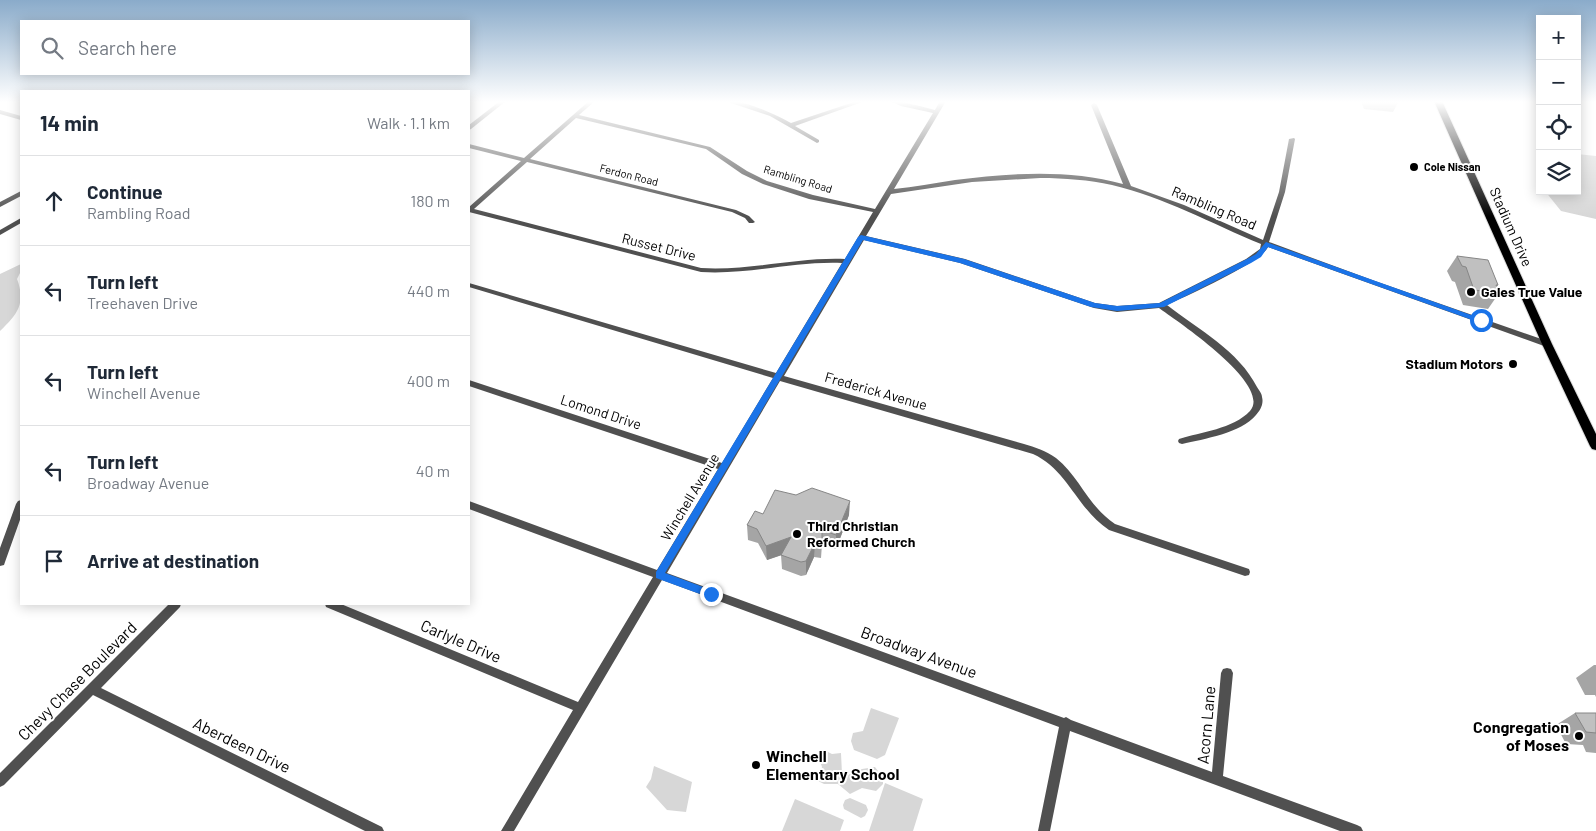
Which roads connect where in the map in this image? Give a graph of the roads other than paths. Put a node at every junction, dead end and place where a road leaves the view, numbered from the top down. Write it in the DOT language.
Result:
graph roads {
  1 [pos="1292,139"];
  2 [pos="547,140"];
  3 [pos="674,140"];
  4 [pos="919,140"];
  5 [pos="1108,140"];
  6 [pos="1456,140"];
  7 [pos="470,146"];
  8 [pos="526,159"];
  9 [pos="1128,187"];
  10 [pos="888,192"];
  11 [pos="20,194"];
  12 [pos="0,205"];
  13 [pos="470,209"];
  14 [pos="470,210"];
  15 [pos="876,211"];
  16 [pos="20,221"];
  17 [pos="751,222"];
  18 [pos="0,233"];
  19 [pos="861,237"];
  20 [pos="1266,244"];
  21 [pos="846,261"];
  22 [pos="470,285"];
  23 [pos="1161,305"];
  24 [pos="1547,344"];
  25 [pos="778,377"];
  26 [pos="470,383"];
  27 [pos="1182,441"];
  28 [pos="1596,446"];
  29 [pos="724,466"];
  30 [pos="470,505"];
  31 [pos="20,507"];
  32 [pos="0,562"];
  33 [pos="1245,572"];
  34 [pos="659,575"];
  35 [pos="175,605"];
  36 [pos="332,605"];
  37 [pos="1227,673"];
  38 [pos="92,689"];
  39 [pos="580,708"];
  40 [pos="1066,724"];
  41 [pos="1217,779"];
  42 [pos="0,781"];
  43 [pos="378,831"];
  44 [pos="507,831"];
  45 [pos="1044,831"];
  46 [pos="1357,831"];
  1 -- 20 [label="street"];
  2 -- 8 [label="street"];
  3 -- 15 [label="street, Rambling Road"];
  4 -- 10 [label="street, Winchell Avenue"];
  5 -- 9 [label="street"];
  6 -- 24 [label="main road, Stadium Drive"];
  7 -- 8 [label="street, Ferdon Road"];
  8 -- 13 [label="street"];
  8 -- 17 [label="street, Ferdon Road"];
  9 -- 10 [label="street, Rambling Road"];
  9 -- 20 [label="street, Rambling Road"];
  10 -- 15 [label="street, Winchell Avenue"];
  11 -- 12 [label="street"];
  14 -- 21 [label="street, Russet Drive"];
  15 -- 19 [label="street, Winchell Avenue"];
  16 -- 18 [label="street"];
  19 -- 21 [label="street, Winchell Avenue"];
  19 -- 23 [label="street"];
  20 -- 23 [label="street"];
  20 -- 24 [label="street, Rambling Road"];
  21 -- 25 [label="street, Winchell Avenue"];
  22 -- 25 [label="street, Frederick Avenue"];
  23 -- 27 [label="street"];
  24 -- 28 [label="main road, Stadium Drive"];
  25 -- 29 [label="street, Winchell Avenue"];
  25 -- 33 [label="street, Frederick Avenue"];
  26 -- 29 [label="street, Lomond Drive"];
  29 -- 34 [label="street, Winchell Avenue"];
  30 -- 34 [label="street, Broadway Avenue"];
  31 -- 32 [label="street"];
  34 -- 39 [label="street, Winchell Avenue"];
  34 -- 40 [label="street, Broadway Avenue"];
  35 -- 38 [label="street, Chevy Chase Boulevard"];
  36 -- 39 [label="street, Carlyle Drive"];
  37 -- 41 [label="street, Acorn Lane"];
  38 -- 42 [label="street, Chevy Chase Boulevard"];
  38 -- 43 [label="street, Aberdeen Drive"];
  39 -- 44 [label="street, Winchell Avenue"];
  40 -- 41 [label="street, Broadway Avenue"];
  40 -- 45 [label="street"];
  41 -- 46 [label="street, Broadway Avenue"];
}
